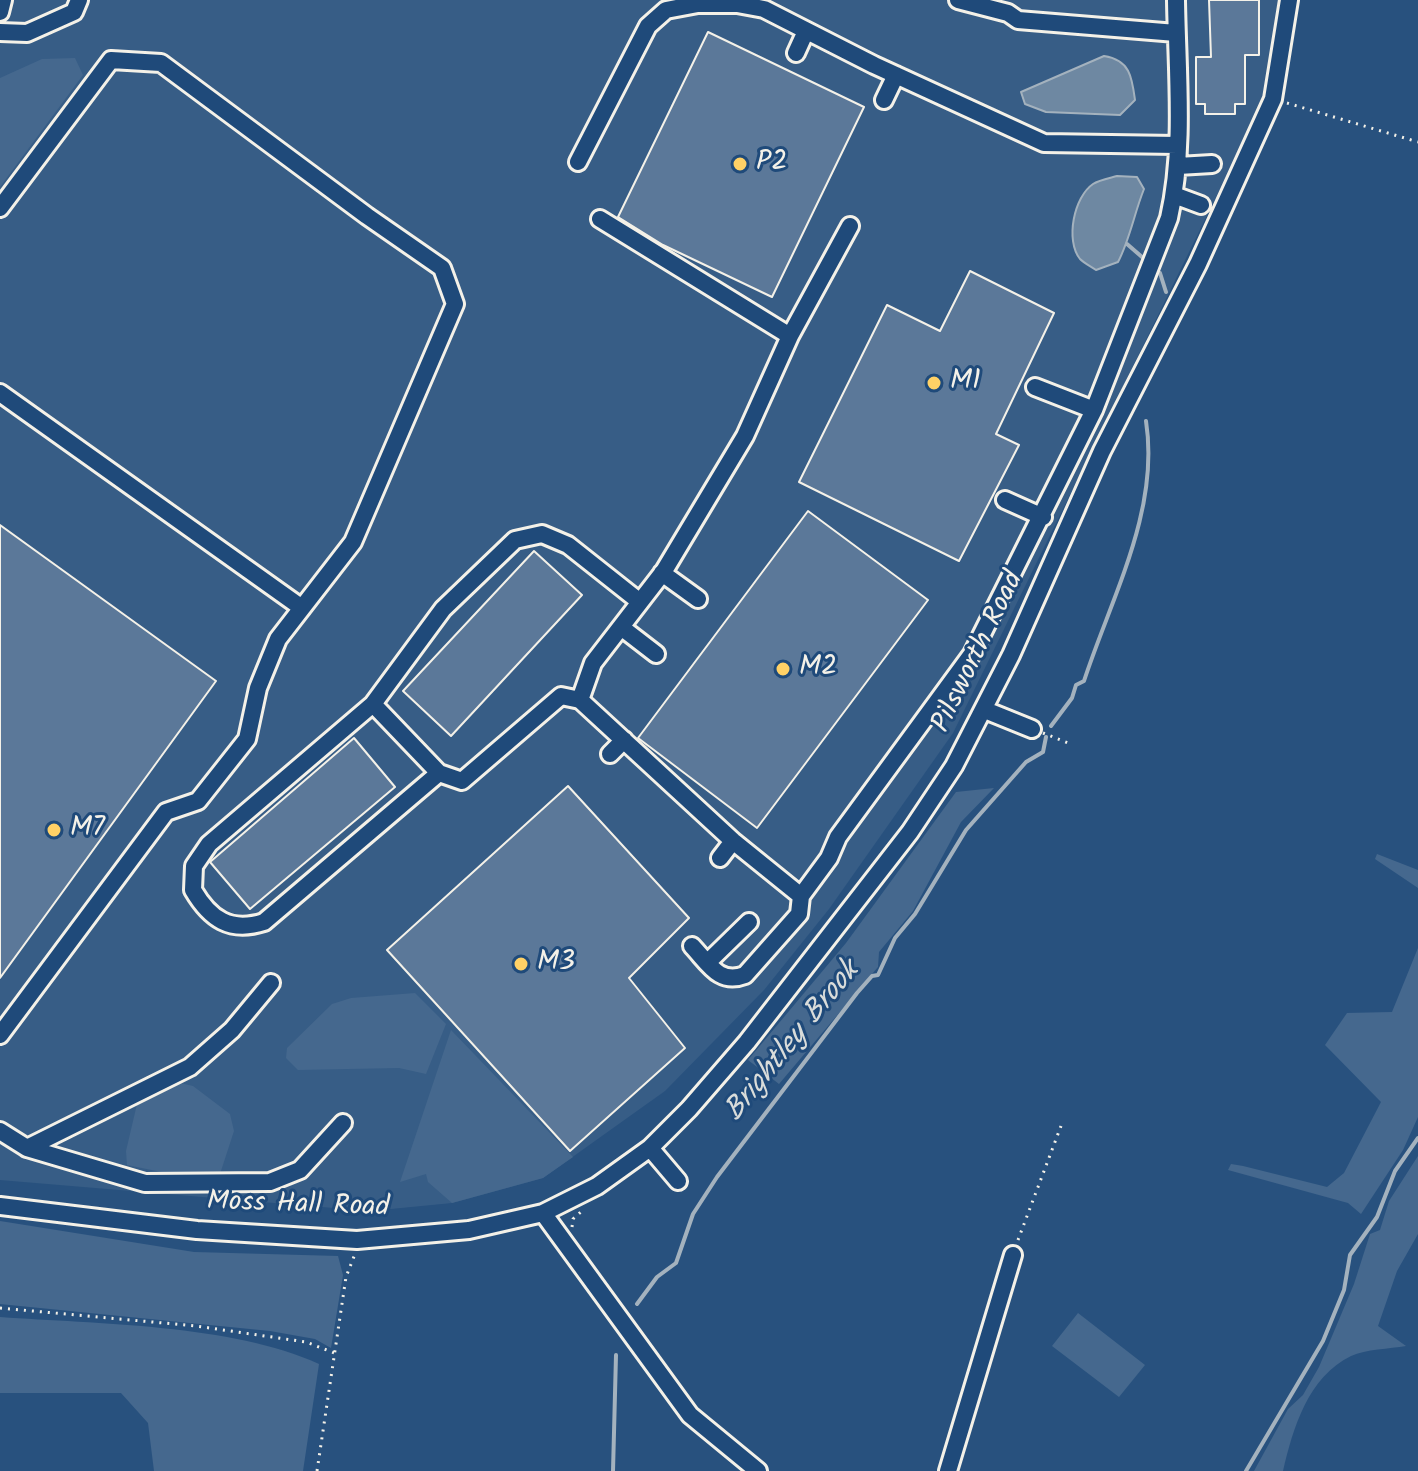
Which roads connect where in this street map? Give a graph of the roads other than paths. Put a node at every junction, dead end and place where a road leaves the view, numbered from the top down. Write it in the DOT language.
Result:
graph roads {
  1 [pos="3,0"];
  2 [pos="79,0"];
  3 [pos="958,0"];
  4 [pos="1176,0"];
  5 [pos="1289,0"];
  6 [pos="0,12"];
  7 [pos="806,31"];
  8 [pos="0,32"];
  9 [pos="1176,33"];
  10 [pos="796,53"];
  11 [pos="896,75"];
  12 [pos="884,100"];
  13 [pos="1177,145"];
  14 [pos="578,162"];
  15 [pos="1212,164"];
  16 [pos="1178,166"];
  17 [pos="1174,195"];
  18 [pos="1201,205"];
  19 [pos="0,208"];
  20 [pos="600,219"];
  21 [pos="850,226"];
  22 [pos="790,336"];
  23 [pos="1035,387"];
  24 [pos="0,393"];
  25 [pos="1094,410"];
  26 [pos="1005,500"];
  27 [pos="1043,517"];
  28 [pos="662,573"];
  29 [pos="698,599"];
  30 [pos="640,602"];
  31 [pos="302,608"];
  32 [pos="621,627"];
  33 [pos="656,654"];
  34 [pos="580,700"];
  35 [pos="373,704"];
  36 [pos="985,710"];
  37 [pos="1032,729"];
  38 [pos="624,740"];
  39 [pos="610,754"];
  40 [pos="439,773"];
  41 [pos="733,841"];
  42 [pos="720,858"];
  43 [pos="801,896"];
  44 [pos="749,922"];
  45 [pos="692,946"];
  46 [pos="708,962"];
  47 [pos="271,983"];
  48 [pos="0,1035"];
  49 [pos="343,1123"];
  50 [pos="0,1131"];
  51 [pos="27,1148"];
  52 [pos="650,1148"];
  53 [pos="678,1181"];
  54 [pos="0,1206"];
  55 [pos="543,1213"];
  56 [pos="1013,1255"];
  57 [pos="758,1471"];
  58 [pos="948,1471"];
  1 -- 6 [label="street"];
  2 -- 8 [label="street"];
  3 -- 9 [label="street"];
  4 -- 9 [label="street"];
  5 -- 36 [label="street, Pilsworth Road"];
  7 -- 10 [label="street"];
  7 -- 11 [label="street"];
  7 -- 14 [label="street"];
  9 -- 13 [label="street"];
  11 -- 12 [label="street"];
  11 -- 13 [label="street"];
  13 -- 16 [label="street"];
  15 -- 16 [label="street"];
  16 -- 17 [label="street"];
  17 -- 18 [label="street"];
  17 -- 25 [label="street"];
  19 -- 31 [label="street"];
  20 -- 22 [label="street"];
  21 -- 22 [label="street"];
  22 -- 28 [label="street"];
  23 -- 25 [label="street"];
  24 -- 31 [label="street"];
  25 -- 27 [label="street"];
  26 -- 27 [label="street"];
  27 -- 43 [label="street"];
  28 -- 29 [label="street"];
  28 -- 30 [label="street"];
  30 -- 32 [label="street"];
  30 -- 35 [label="street"];
  31 -- 48 [label="street"];
  32 -- 33 [label="street"];
  32 -- 34 [label="street"];
  34 -- 38 [label="street"];
  34 -- 40 [label="street"];
  35 -- 40 [label="street"];
  35 -- 40 [label="street"];
  36 -- 37 [label="street"];
  36 -- 52 [label="street, Pilsworth Road"];
  38 -- 39 [label="street"];
  38 -- 41 [label="street"];
  41 -- 42 [label="street"];
  41 -- 43 [label="street"];
  43 -- 46 [label="street"];
  44 -- 46 [label="street"];
  45 -- 46 [label="street"];
  47 -- 51 [label="street"];
  49 -- 51 [label="street"];
  50 -- 51 [label="street"];
  52 -- 53 [label="street"];
  52 -- 55 [label="street, Pilsworth Road"];
  54 -- 55 [label="street, Moss Hall Road"];
  55 -- 57 [label="street"];
  56 -- 58 [label="street"];
}
